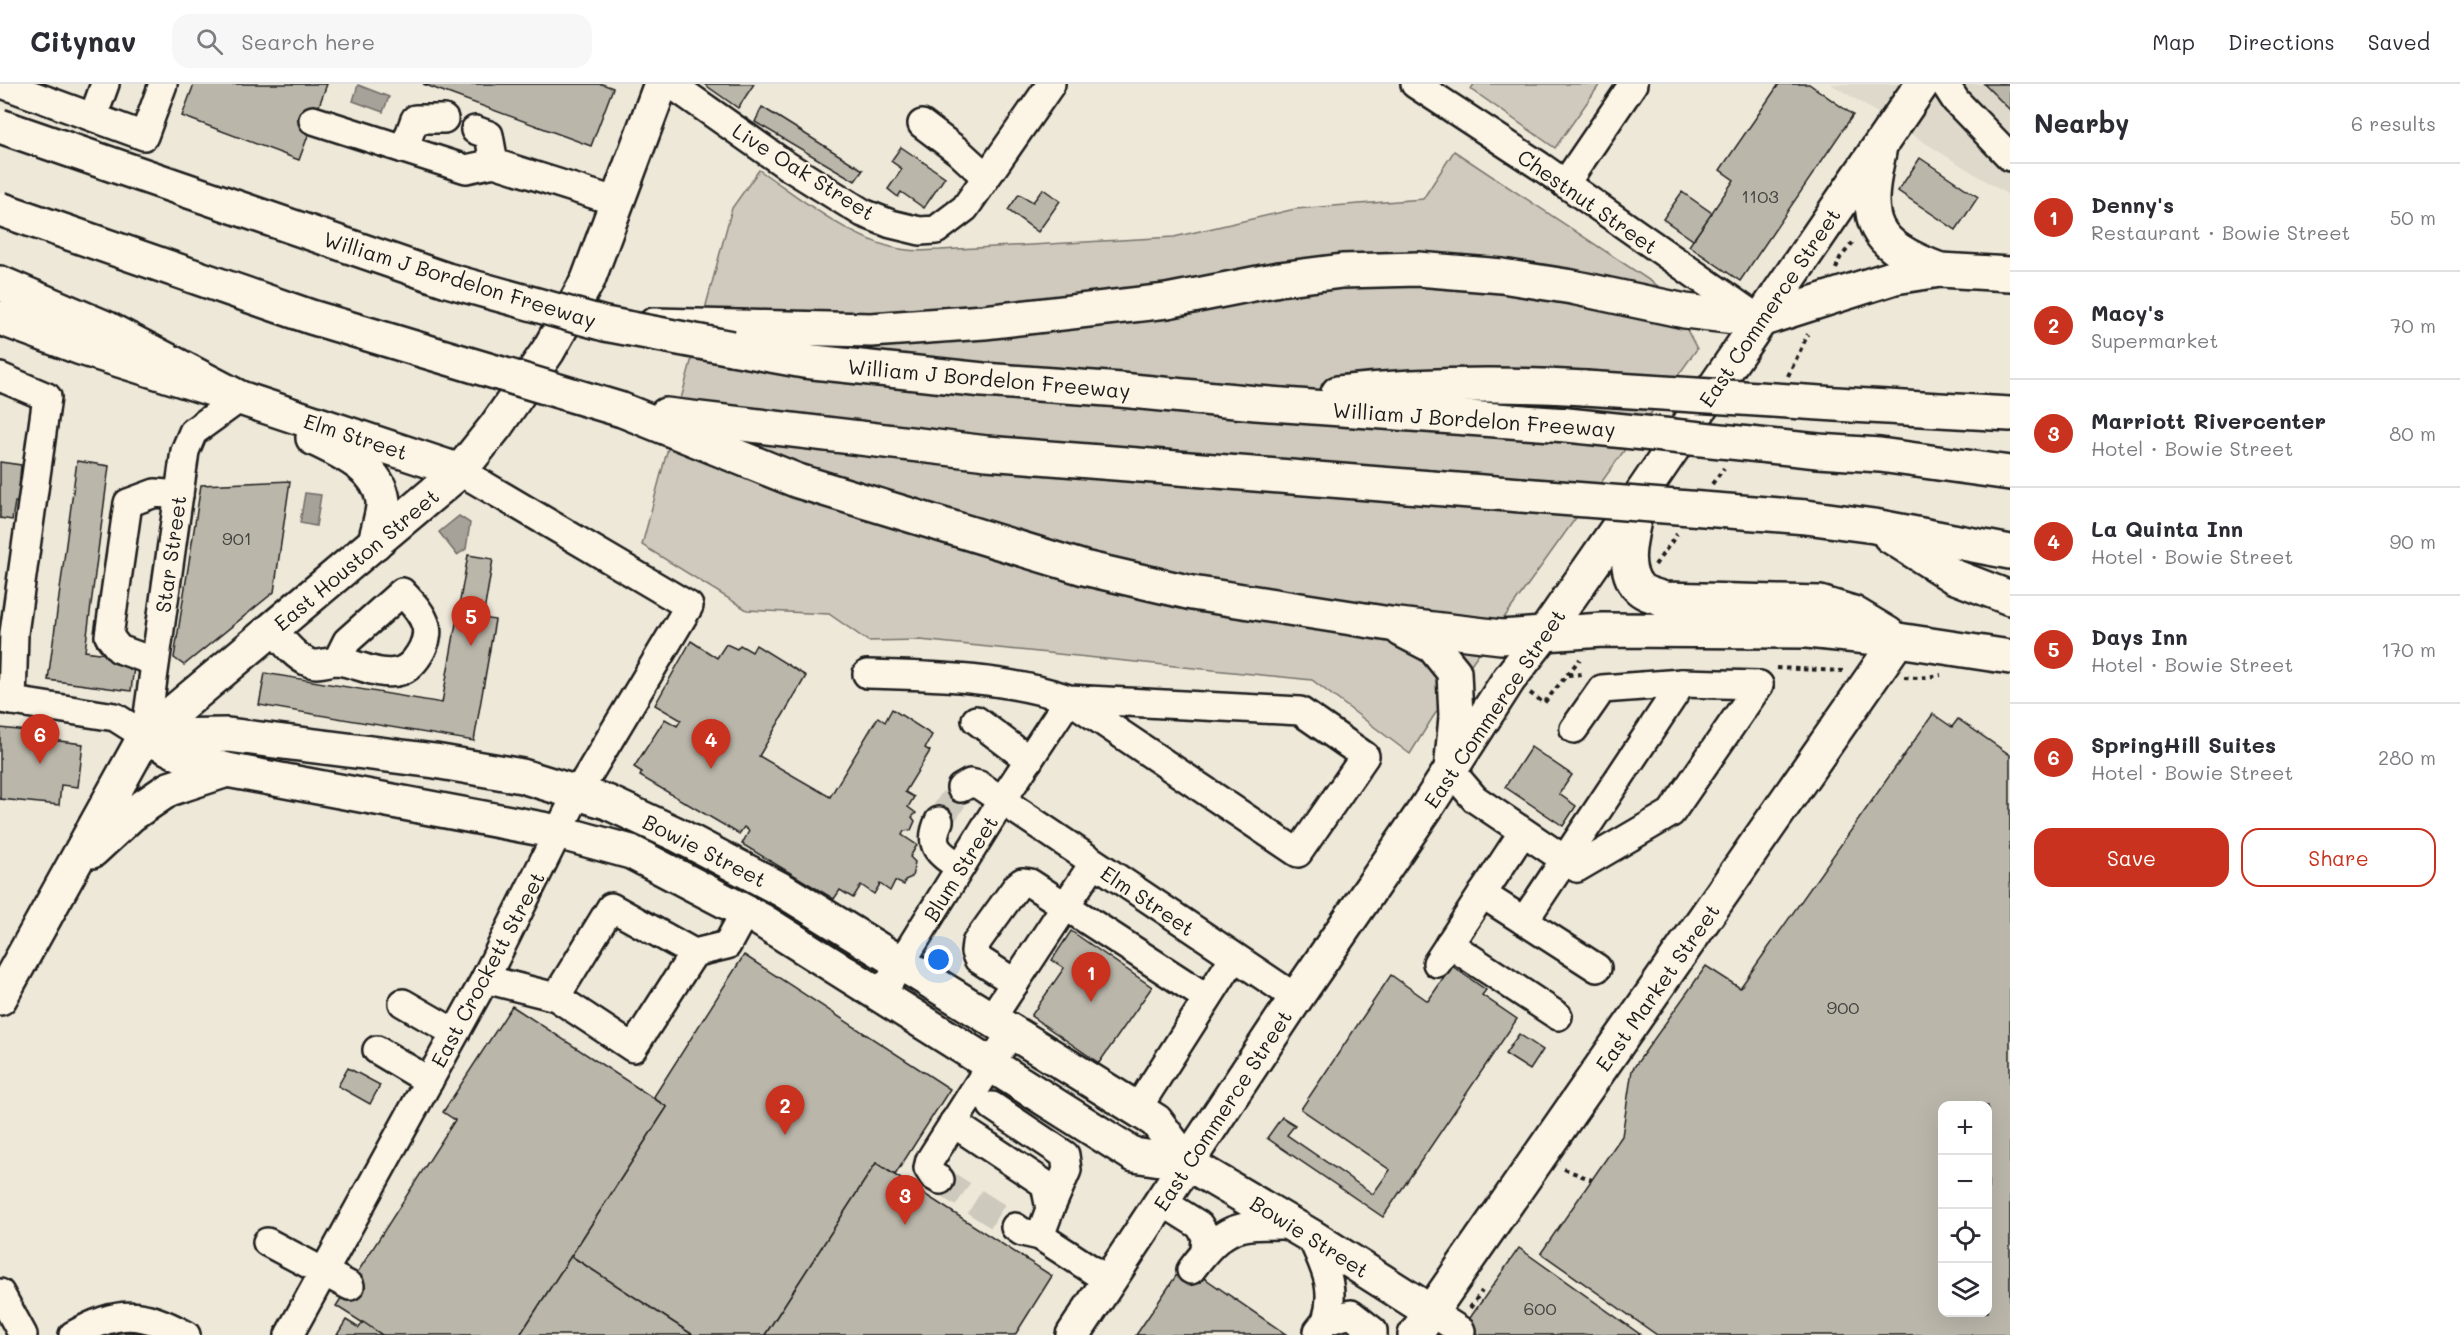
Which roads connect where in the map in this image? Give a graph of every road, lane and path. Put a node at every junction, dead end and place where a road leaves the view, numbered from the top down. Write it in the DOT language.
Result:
graph roads {
  1 [pos="2,84"];
  2 [pos="105,84"];
  3 [pos="163,84"];
  4 [pos="661,84"];
  5 [pos="671,84"];
  6 [pos="1050,84"];
  7 [pos="1415,84"];
  8 [pos="1633,84"];
  9 [pos="1922,84"];
  10 [pos="1946,84"];
  11 [pos="93,117"];
  12 [pos="444,119"];
  13 [pos="313,120"];
  14 [pos="922,124"];
  15 [pos="0,126"];
  16 [pos="475,130"];
  17 [pos="1881,144"];
  18 [pos="404,149"];
  19 [pos="2010,157"];
  20 [pos="494,163"];
  21 [pos="986,177"];
  22 [pos="1565,184"];
  23 [pos="618,202"];
  24 [pos="0,210"];
  25 [pos="1859,235"];
  26 [pos="1940,270"];
  27 [pos="2010,274"];
  28 [pos="1832,280"];
  29 [pos="0,283"];
  30 [pos="0,318"];
  31 [pos="1760,320"];
  32 [pos="734,337"];
  33 [pos="0,377"];
  34 [pos="252,402"];
  35 [pos="1256,403"];
  36 [pos="622,410"];
  37 [pos="2010,414"];
  38 [pos="460,471"];
  39 [pos="2010,473"];
  40 [pos="179,495"];
  41 [pos="1638,499"];
  42 [pos="1874,526"];
  43 [pos="375,543"];
  44 [pos="2010,552"];
  45 [pos="2010,598"];
  46 [pos="689,606"];
  47 [pos="1390,624"];
  48 [pos="273,629"];
  49 [pos="7,632"];
  50 [pos="1544,634"];
  51 [pos="1898,640"];
  52 [pos="2010,657"];
  53 [pos="1581,658"];
  54 [pos="155,662"];
  55 [pos="337,662"];
  56 [pos="867,674"];
  57 [pos="1682,683"];
  58 [pos="1527,692"];
  59 [pos="1069,699"];
  60 [pos="6,700"];
  61 [pos="976,720"];
  62 [pos="1574,729"];
  63 [pos="145,736"];
  64 [pos="1029,760"];
  65 [pos="227,770"];
  66 [pos="1451,771"];
  67 [pos="961,788"];
  68 [pos="578,792"];
  69 [pos="1001,802"];
  70 [pos="939,821"];
  71 [pos="558,832"];
  72 [pos="1523,832"];
  73 [pos="1565,860"];
  74 [pos="1093,864"];
  75 [pos="960,867"];
  76 [pos="69,872"];
  77 [pos="1482,894"];
  78 [pos="1066,906"];
  79 [pos="745,912"];
  80 [pos="1524,921"];
  81 [pos="694,953"];
  82 [pos="1233,957"];
  83 [pos="901,963"];
  84 [pos="1597,968"];
  85 [pos="485,979"];
  86 [pos="1015,983"];
  87 [pos="881,995"];
  88 [pos="556,997"];
  89 [pos="0,998"];
  90 [pos="1207,998"];
  91 [pos="1296,998"];
  92 [pos="403,1003"];
  93 [pos="1558,1016"];
  94 [pos="1002,1025"];
  95 [pos="455,1033"];
  96 [pos="377,1050"];
  97 [pos="991,1064"];
  98 [pos="429,1081"];
  99 [pos="992,1106"];
  100 [pos="1137,1108"];
  101 [pos="959,1114"];
  102 [pos="1059,1157"];
  103 [pos="1186,1163"];
  104 [pos="1564,1169"];
  105 [pos="940,1180"];
  106 [pos="1592,1180"];
  107 [pos="1161,1201"];
  108 [pos="1050,1209"];
  109 [pos="1302,1231"];
  110 [pos="267,1242"];
  111 [pos="324,1272"];
  112 [pos="1109,1281"];
  113 [pos="350,1286"];
  114 [pos="1482,1291"];
  115 [pos="0,1293"];
  116 [pos="1423,1323"];
  117 [pos="1463,1324"];
  118 [pos="1320,1328"];
  119 [pos="23,1335"];
  120 [pos="73,1335"];
  121 [pos="186,1335"];
  122 [pos="289,1335"];
  123 [pos="1073,1335"];
  124 [pos="1373,1335"];
  1 -- 11 [label="street"];
  2 -- 11 [label="street"];
  3 -- 11 [label="street"];
  4 -- 23 [label="main road, East Houston Street"];
  5 -- 21 [label="street, Live Oak Street"];
  6 -- 21 [label="street"];
  7 -- 22 [label="street, Chestnut Street"];
  8 -- 22 [label="street"];
  9 -- 17 [label="main road, East Commerce Street"];
  10 -- 19 [label="street"];
  12 -- 18 [label="street"];
  13 -- 18 [label="street"];
  14 -- 21 [label="street"];
  15 -- 32 [label="main road, William J Bordelon Freeway, bridge"];
  16 -- 20 [label="street"];
  17 -- 26 [label="main road"];
  17 -- 31 [label="main road, East Commerce Street"];
  18 -- 20 [label="street"];
  20 -- 23 [label="street"];
  22 -- 31 [label="street, Chestnut Street"];
  23 -- 38 [label="main road, East Houston Street"];
  24 -- 36 [label="main road, bridge"];
  25 -- 28 [label="path"];
  26 -- 27 [label="main road"];
  26 -- 31 [label="main road"];
  29 -- 34 [label="main road"];
  30 -- 34 [label="main road, Elm Street"];
  31 -- 32 [label="main road"];
  31 -- 41 [label="main road, East Commerce Street"];
  32 -- 35 [label="main road, William J Bordelon Freeway"];
  33 -- 49 [label="street"];
  34 -- 38 [label="main road, Elm Street"];
  34 -- 40 [label="street, Star Street"];
  34 -- 43 [label="main road"];
  35 -- 37 [label="main road, bridge"];
  35 -- 39 [label="main road, William J Bordelon Freeway, bridge"];
  36 -- 42 [label="main road, bridge"];
  36 -- 47 [label="main road"];
  38 -- 43 [label="main road, East Houston Street"];
  38 -- 46 [label="street, Elm Street"];
  40 -- 54 [label="street, Star Street"];
  40 -- 54 [label="street"];
  41 -- 50 [label="main road, East Commerce Street"];
  41 -- 51 [label="main road"];
  42 -- 44 [label="main road"];
  42 -- 45 [label="main road"];
  43 -- 48 [label="main road, East Houston Street"];
  46 -- 68 [label="street, East Crockett Street"];
  47 -- 50 [label="main road"];
  47 -- 66 [label="main road"];
  48 -- 55 [label="street"];
  48 -- 63 [label="main road, East Houston Street"];
  49 -- 60 [label="street"];
  50 -- 51 [label="main road"];
  50 -- 66 [label="main road, East Commerce Street"];
  51 -- 52 [label="main road"];
  51 -- 116 [label="main road, East Market Street"];
  53 -- 58 [label="path"];
  54 -- 63 [label="street, Star Street"];
  56 -- 59 [label="street"];
  57 -- 62 [label="street"];
  57 -- 73 [label="street"];
  57 -- 73 [label="street"];
  59 -- 59 [label="street"];
  59 -- 64 [label="street, Blum Street"];
  60 -- 63 [label="street, Bowie Street"];
  61 -- 64 [label="street"];
  63 -- 65 [label="main road, Bowie Street"];
  63 -- 68 [label="main road, Bowie Street"];
  63 -- 76 [label="main road, East Houston Street"];
  64 -- 69 [label="street, Blum Street"];
  65 -- 71 [label="main road, Bowie Street"];
  65 -- 76 [label="main road"];
  66 -- 72 [label="street"];
  66 -- 91 [label="main road, East Commerce Street"];
  67 -- 69 [label="street, Elm Street"];
  68 -- 71 [label="street, East Crockett Street"];
  68 -- 83 [label="main road, Bowie Street"];
  69 -- 74 [label="street, Elm Street"];
  69 -- 75 [label="street, Blum Street"];
  70 -- 75 [label="street"];
  71 -- 79 [label="main road, Bowie Street"];
  71 -- 85 [label="street, East Crockett Street"];
  72 -- 73 [label="street"];
  72 -- 77 [label="street"];
  73 -- 80 [label="street"];
  74 -- 78 [label="street"];
  74 -- 82 [label="street, Elm Street"];
  75 -- 83 [label="street, Blum Street"];
  76 -- 89 [label="main road, East Houston Street"];
  77 -- 80 [label="street"];
  77 -- 93 [label="street"];
  78 -- 86 [label="street"];
  78 -- 86 [label="street"];
  78 -- 90 [label="street"];
  79 -- 81 [label="street"];
  79 -- 87 [label="main road, Bowie Street"];
  80 -- 84 [label="street"];
  81 -- 88 [label="street"];
  81 -- 88 [label="street"];
  82 -- 90 [label="street"];
  82 -- 91 [label="street, Elm Street"];
  83 -- 87 [label="street, Blum Street"];
  83 -- 94 [label="main road, Bowie Street"];
  85 -- 88 [label="street"];
  85 -- 95 [label="street, East Crockett Street"];
  86 -- 94 [label="street"];
  87 -- 97 [label="main road, Bowie Street"];
  90 -- 100 [label="street"];
  91 -- 103 [label="main road, East Commerce Street"];
  92 -- 95 [label="street"];
  94 -- 97 [label="street"];
  94 -- 100 [label="main road, Bowie Street"];
  95 -- 98 [label="street, East Crockett Street"];
  96 -- 98 [label="street"];
  97 -- 101 [label="street"];
  97 -- 103 [label="main road, Bowie Street"];
  98 -- 111 [label="street, East Crockett Street"];
  99 -- 102 [label="street"];
  100 -- 103 [label="main road, Bowie Street"];
  101 -- 102 [label="street"];
  101 -- 105 [label="street"];
  101 -- 108 [label="street"];
  102 -- 108 [label="street"];
  103 -- 107 [label="main road, East Commerce Street"];
  103 -- 109 [label="main road, Bowie Street"];
  104 -- 106 [label="path"];
  107 -- 109 [label="street"];
  107 -- 112 [label="main road, East Commerce Street"];
  108 -- 112 [label="street"];
  109 -- 116 [label="main road, Bowie Street"];
  109 -- 118 [label="street"];
  110 -- 111 [label="street"];
  111 -- 113 [label="street"];
  111 -- 122 [label="street, East Crockett Street"];
  112 -- 123 [label="main road, East Commerce Street"];
  114 -- 117 [label="path"];
  115 -- 119 [label="street"];
  116 -- 117 [label="street"];
  118 -- 124 [label="street"];
  120 -- 121 [label="street"];
}
